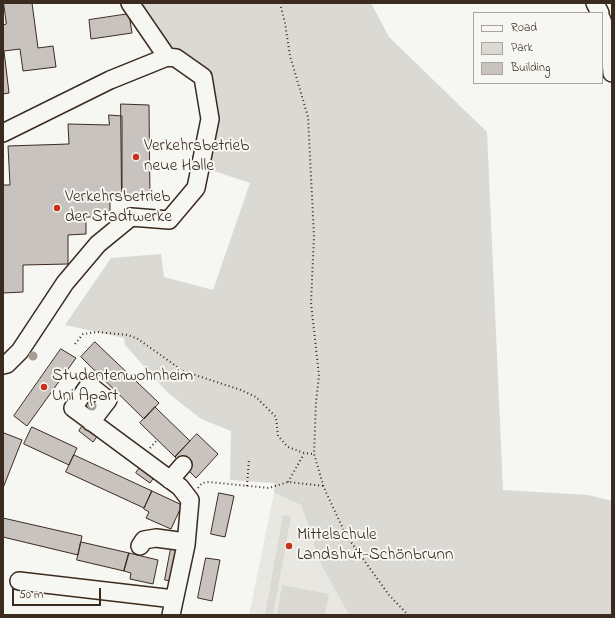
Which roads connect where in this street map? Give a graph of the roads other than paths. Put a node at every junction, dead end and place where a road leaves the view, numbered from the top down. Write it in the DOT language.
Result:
graph roads {
  1 [pos="130,3"];
  2 [pos="595,3"];
  3 [pos="600,12"];
  4 [pos="603,23"];
  5 [pos="164,52"];
  6 [pos="612,73"];
  7 [pos="3,133"];
  8 [pos="3,365"];
  9 [pos="91,422"];
  10 [pos="183,465"];
  11 [pos="170,480"];
  12 [pos="186,542"];
  13 [pos="140,546"];
  14 [pos="19,580"];
  15 [pos="168,580"];
  16 [pos="172,607"];
  1 -- 5 [label="street"];
  2 -- 3 [label="street"];
  4 -- 6 [label="street"];
  5 -- 7 [label="street"];
  5 -- 8 [label="street"];
  9 -- 11 [label="street"];
  10 -- 11 [label="street"];
  11 -- 12 [label="street"];
  12 -- 13 [label="street"];
  12 -- 16 [label="street"];
  14 -- 16 [label="street"];
  15 -- 16 [label="street"];
}
